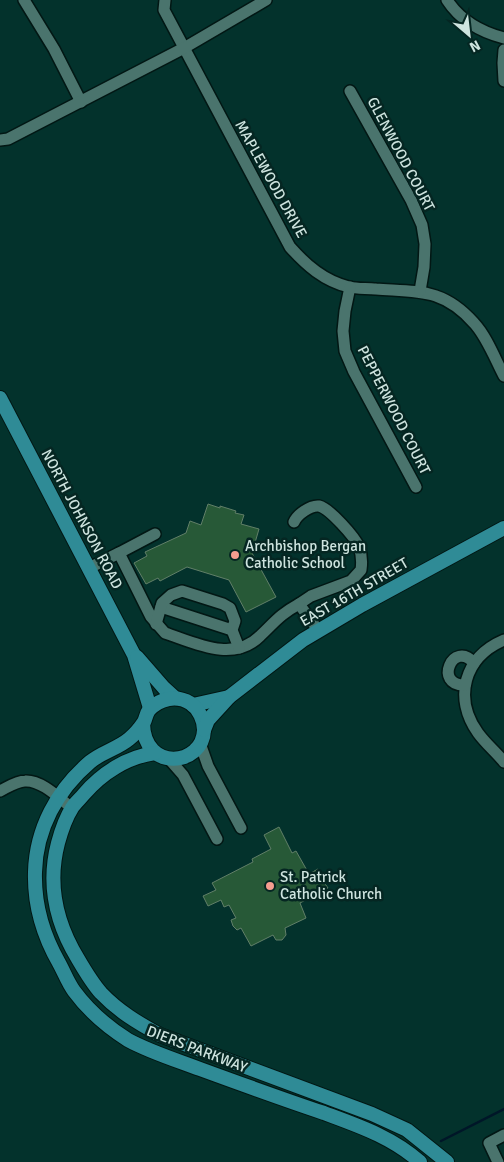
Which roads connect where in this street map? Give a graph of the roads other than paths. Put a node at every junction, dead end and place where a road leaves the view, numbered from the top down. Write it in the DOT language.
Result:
graph roads {
  1 [pos="24,0"];
  2 [pos="165,0"];
  3 [pos="266,0"];
  4 [pos="447,0"];
  5 [pos="504,38"];
  6 [pos="184,48"];
  7 [pos="504,50"];
  8 [pos="504,81"];
  9 [pos="350,91"];
  10 [pos="81,102"];
  11 [pos="0,140"];
  12 [pos="350,287"];
  13 [pos="420,291"];
  14 [pos="501,362"];
  15 [pos="504,376"];
  16 [pos="0,398"];
  17 [pos="416,487"];
  18 [pos="294,522"];
  19 [pos="504,528"];
  20 [pos="155,534"];
  21 [pos="119,553"];
  22 [pos="90,568"];
  23 [pos="299,604"];
  24 [pos="161,607"];
  25 [pos="156,624"];
  26 [pos="232,630"];
  27 [pos="318,630"];
  28 [pos="504,640"];
  29 [pos="239,648"];
  30 [pos="134,655"];
  31 [pos="474,663"];
  32 [pos="465,685"];
  33 [pos="229,697"];
  34 [pos="176,698"];
  35 [pos="193,705"];
  36 [pos="150,708"];
  37 [pos="143,723"];
  38 [pos="204,730"];
  39 [pos="200,744"];
  40 [pos="155,753"];
  41 [pos="169,759"];
  42 [pos="504,762"];
  43 [pos="0,791"];
  44 [pos="58,797"];
  45 [pos="72,808"];
  46 [pos="242,828"];
  47 [pos="217,839"];
  48 [pos="504,1135"];
  49 [pos="420,1162"];
  50 [pos="447,1162"];
  51 [pos="498,1162"];
  1 -- 10 [label="street"];
  2 -- 6 [label="street, MAPLEWOOD DRIVE"];
  3 -- 6 [label="street"];
  4 -- 5 [label="street"];
  6 -- 10 [label="street"];
  6 -- 12 [label="street, MAPLEWOOD DRIVE"];
  7 -- 8 [label="street"];
  9 -- 13 [label="street, GLENWOOD COURT"];
  10 -- 11 [label="street"];
  12 -- 13 [label="street, MAPLEWOOD DRIVE"];
  12 -- 17 [label="street, PEPPERWOOD COURT"];
  13 -- 14 [label="street, MAPLEWOOD DRIVE"];
  14 -- 15 [label="street, MAPLEWOOD DRIVE"];
  16 -- 22 [label="main road, NORTH JOHNSON ROAD"];
  18 -- 23 [label="street"];
  19 -- 27 [label="main road, EAST 16TH STREET"];
  20 -- 21 [label="street"];
  21 -- 22 [label="street"];
  21 -- 25 [label="street"];
  22 -- 30 [label="main road, NORTH JOHNSON ROAD"];
  23 -- 27 [label="street"];
  23 -- 29 [label="street"];
  24 -- 25 [label="street"];
  24 -- 26 [label="street"];
  24 -- 26 [label="street"];
  25 -- 29 [label="street"];
  26 -- 29 [label="street"];
  27 -- 33 [label="main road, EAST 16TH STREET"];
  28 -- 31 [label="street"];
  30 -- 34 [label="main road, NORTH JOHNSON ROAD"];
  30 -- 36 [label="main road, NORTH JOHNSON ROAD"];
  31 -- 32 [label="street"];
  31 -- 32 [label="street"];
  32 -- 42 [label="street"];
  33 -- 35 [label="main road, EAST 16TH STREET"];
  33 -- 38 [label="main road, EAST 16TH STREET"];
  34 -- 35 [label="main road"];
  34 -- 36 [label="main road"];
  35 -- 38 [label="main road"];
  36 -- 37 [label="main road"];
  37 -- 40 [label="main road"];
  37 -- 44 [label="main road, DIERS PARKWAY"];
  38 -- 39 [label="main road"];
  39 -- 41 [label="main road"];
  39 -- 46 [label="street"];
  40 -- 41 [label="main road"];
  40 -- 45 [label="main road, DIERS PARKWAY"];
  41 -- 47 [label="street"];
  43 -- 44 [label="street"];
  44 -- 45 [label="street"];
  44 -- 49 [label="main road, DIERS PARKWAY"];
  45 -- 50 [label="main road, DIERS PARKWAY"];
  48 -- 51 [label="street"];
}
